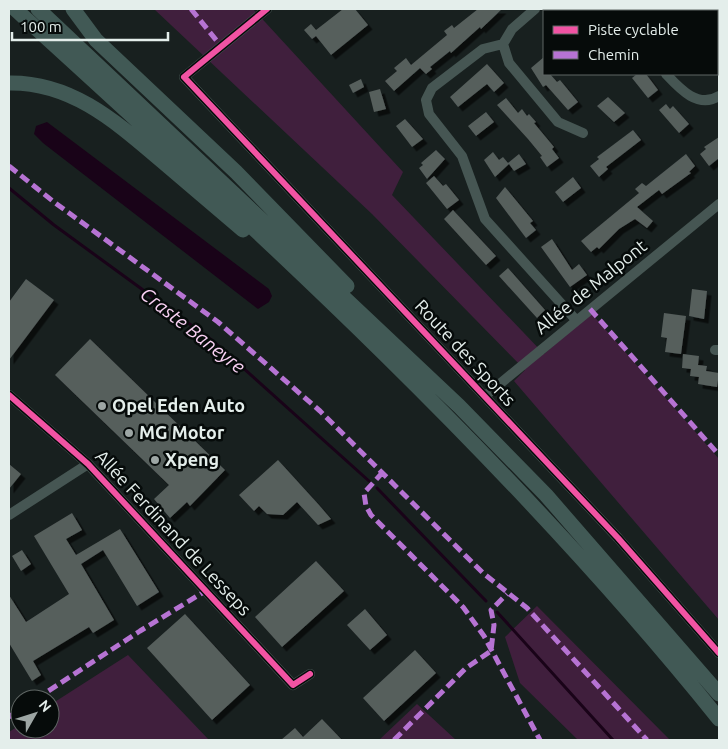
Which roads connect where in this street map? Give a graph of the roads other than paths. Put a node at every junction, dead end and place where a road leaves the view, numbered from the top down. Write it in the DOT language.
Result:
graph roads {
  1 [pos="15,9"];
  2 [pos="38,9"];
  3 [pos="73,9"];
  4 [pos="535,9"];
  5 [pos="264,10"];
  6 [pos="502,44"];
  7 [pos="667,75"];
  8 [pos="9,83"];
  9 [pos="719,96"];
  10 [pos="583,133"];
  11 [pos="719,204"];
  12 [pos="576,320"];
  13 [pos="9,394"];
  14 [pos="485,396"];
  15 [pos="459,406"];
  16 [pos="88,464"];
  17 [pos="524,497"];
  18 [pos="9,515"];
  19 [pos="719,653"];
  20 [pos="310,674"];
  21 [pos="719,694"];
  22 [pos="719,719"];
  1 -- 17 [label="highway"];
  2 -- 15 [label="highway"];
  3 -- 15 [label="highway"];
  4 -- 6 [label="street"];
  5 -- 14 [label="street, Route des Sports"];
  6 -- 10 [label="street"];
  6 -- 12 [label="street"];
  7 -- 9 [label="street"];
  8 -- 17 [label="highway"];
  11 -- 12 [label="street, Allée de Malpont"];
  12 -- 14 [label="street, Allée de Malpont"];
  13 -- 16 [label="street, Allée Ferdinand de Lesseps"];
  14 -- 19 [label="street, Route des Sports"];
  15 -- 21 [label="highway"];
  16 -- 18 [label="street"];
  16 -- 20 [label="street, Allée Ferdinand de Lesseps"];
  17 -- 22 [label="highway"];
}
